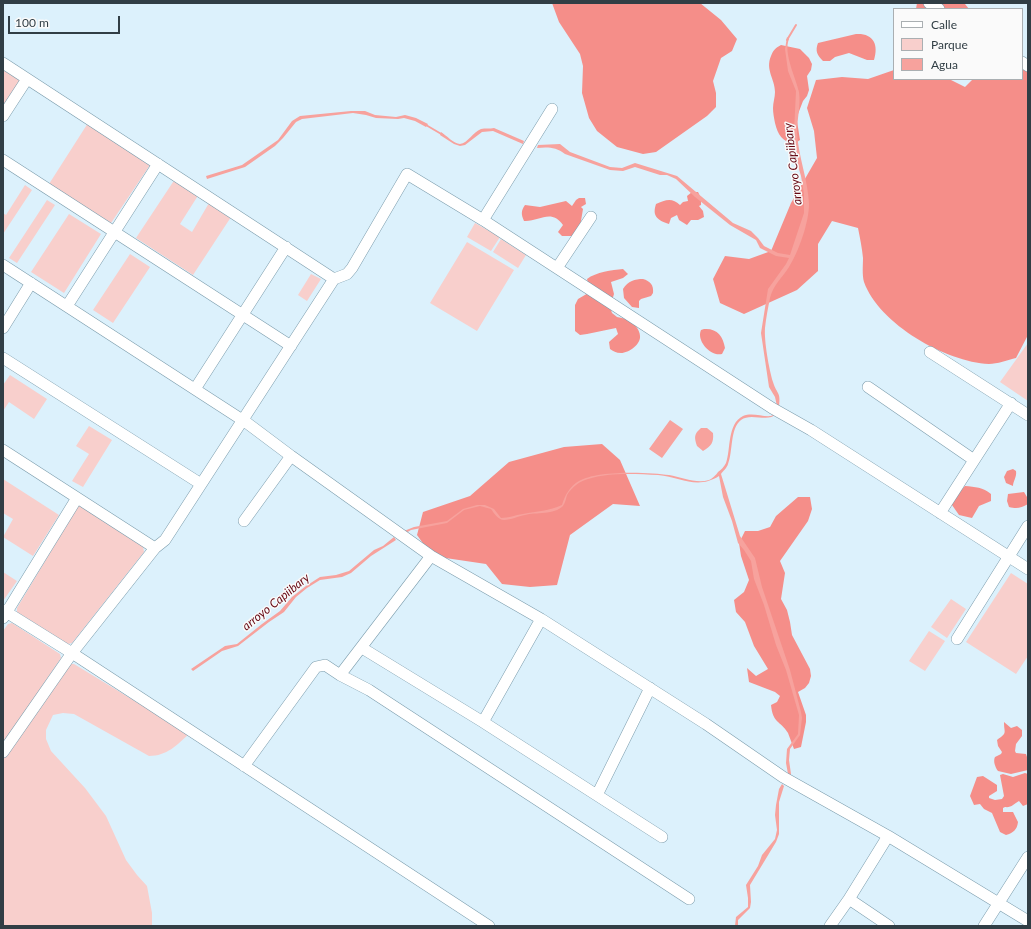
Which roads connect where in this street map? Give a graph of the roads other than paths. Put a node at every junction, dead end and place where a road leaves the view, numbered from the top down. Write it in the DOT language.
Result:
graph roads {
  1 [pos="3,63"];
  2 [pos="27,79"];
  3 [pos="552,109"];
  4 [pos="3,116"];
  5 [pos="3,160"];
  6 [pos="158,164"];
  7 [pos="591,216"];
  8 [pos="483,220"];
  9 [pos="115,232"];
  10 [pos="286,247"];
  11 [pos="3,265"];
  12 [pos="557,268"];
  13 [pos="334,279"];
  14 [pos="31,283"];
  15 [pos="67,306"];
  16 [pos="242,314"];
  17 [pos="3,328"];
  18 [pos="291,346"];
  19 [pos="930,352"];
  20 [pos="3,358"];
  21 [pos="868,387"];
  22 [pos="195,389"];
  23 [pos="1011,403"];
  24 [pos="1028,414"];
  25 [pos="243,420"];
  26 [pos="3,450"];
  27 [pos="291,456"];
  28 [pos="974,460"];
  29 [pos="201,484"];
  30 [pos="77,498"];
  31 [pos="940,513"];
  32 [pos="244,521"];
  33 [pos="1028,526"];
  34 [pos="155,548"];
  35 [pos="430,556"];
  36 [pos="1008,556"];
  37 [pos="1028,569"];
  38 [pos="4,614"];
  39 [pos="541,619"];
  40 [pos="957,639"];
  41 [pos="362,648"];
  42 [pos="72,653"];
  43 [pos="340,675"];
  44 [pos="650,688"];
  45 [pos="483,722"];
  46 [pos="3,752"];
  47 [pos="244,766"];
  48 [pos="597,796"];
  49 [pos="888,836"];
  50 [pos="662,837"];
  51 [pos="1028,857"];
  52 [pos="689,899"];
  53 [pos="848,899"];
  54 [pos="998,903"];
  55 [pos="1028,921"];
  56 [pos="489,926"];
  57 [pos="830,926"];
  58 [pos="889,926"];
  59 [pos="984,926"];
  1 -- 2 [label="street"];
  2 -- 4 [label="street"];
  2 -- 6 [label="street"];
  3 -- 8 [label="street"];
  5 -- 9 [label="street"];
  6 -- 9 [label="street"];
  6 -- 10 [label="street"];
  7 -- 12 [label="street"];
  8 -- 12 [label="street"];
  8 -- 13 [label="street"];
  9 -- 15 [label="street"];
  9 -- 16 [label="street"];
  10 -- 13 [label="street"];
  10 -- 16 [label="street"];
  11 -- 14 [label="street"];
  12 -- 31 [label="street"];
  13 -- 18 [label="street"];
  14 -- 15 [label="street"];
  14 -- 17 [label="street"];
  15 -- 22 [label="street"];
  16 -- 18 [label="street"];
  16 -- 22 [label="street"];
  18 -- 25 [label="street"];
  19 -- 23 [label="street"];
  20 -- 29 [label="street"];
  21 -- 28 [label="street"];
  22 -- 25 [label="street"];
  23 -- 24 [label="street"];
  23 -- 28 [label="street"];
  25 -- 27 [label="street"];
  25 -- 29 [label="street"];
  26 -- 30 [label="street"];
  27 -- 32 [label="street"];
  27 -- 35 [label="street"];
  28 -- 31 [label="street"];
  29 -- 34 [label="street"];
  30 -- 34 [label="street"];
  30 -- 38 [label="street"];
  31 -- 36 [label="street"];
  33 -- 36 [label="street"];
  34 -- 42 [label="street"];
  35 -- 39 [label="street"];
  35 -- 41 [label="street"];
  36 -- 37 [label="street"];
  36 -- 40 [label="street"];
  38 -- 42 [label="street"];
  39 -- 44 [label="street"];
  39 -- 45 [label="street"];
  41 -- 43 [label="street"];
  41 -- 45 [label="street"];
  42 -- 46 [label="street"];
  42 -- 47 [label="street"];
  43 -- 47 [label="street"];
  43 -- 52 [label="street"];
  44 -- 48 [label="street"];
  44 -- 49 [label="street"];
  45 -- 48 [label="street"];
  47 -- 56 [label="street"];
  48 -- 50 [label="street"];
  49 -- 53 [label="street"];
  49 -- 54 [label="street"];
  51 -- 54 [label="street"];
  53 -- 57 [label="street"];
  53 -- 58 [label="street"];
  54 -- 55 [label="street"];
  54 -- 59 [label="street"];
}
